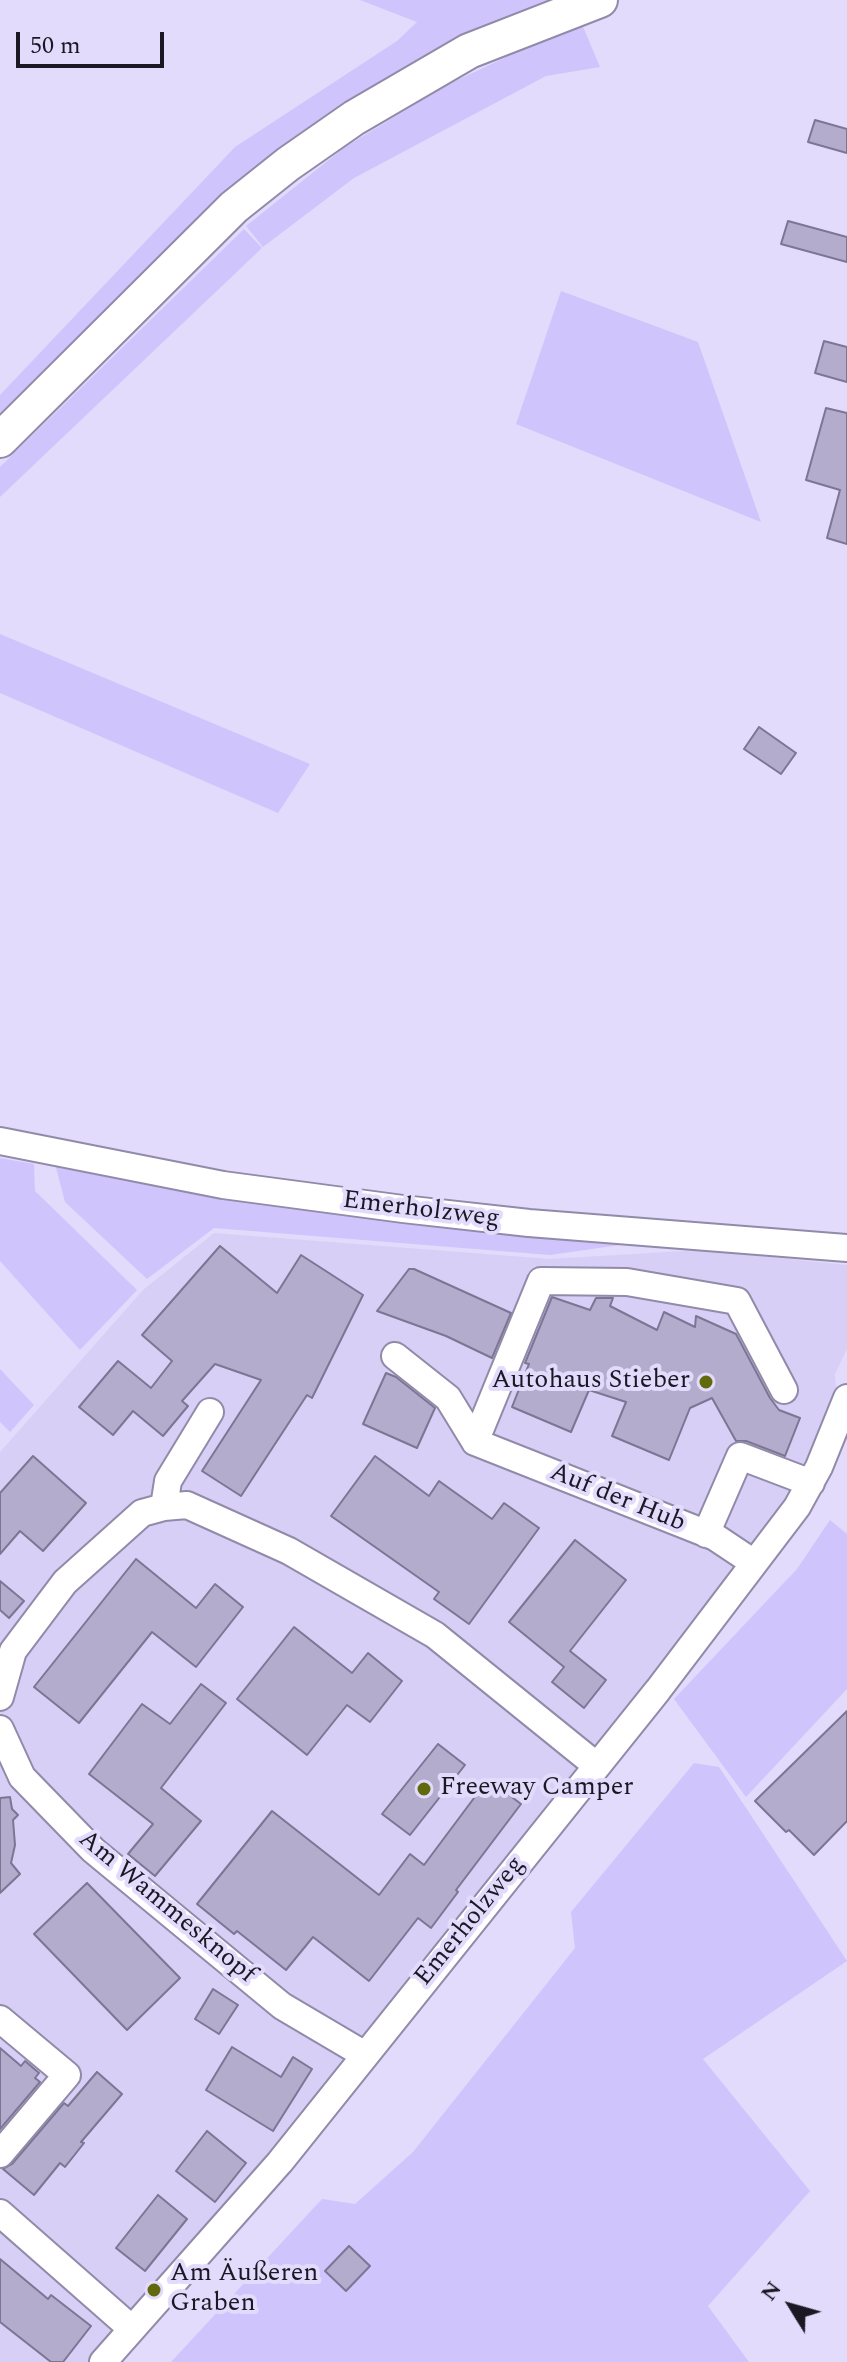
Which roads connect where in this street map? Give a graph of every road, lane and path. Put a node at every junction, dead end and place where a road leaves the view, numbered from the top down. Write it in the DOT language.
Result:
graph roads {
  1 [pos="600,0"];
  2 [pos="0,440"];
  3 [pos="0,1141"];
  4 [pos="847,1248"];
  5 [pos="395,1356"];
  6 [pos="784,1390"];
  7 [pos="847,1398"];
  8 [pos="210,1412"];
  9 [pos="847,1439"];
  10 [pos="475,1442"];
  11 [pos="815,1475"];
  12 [pos="164,1507"];
  13 [pos="706,1534"];
  14 [pos="754,1563"];
  15 [pos="0,1697"];
  16 [pos="0,1729"];
  17 [pos="597,1766"];
  18 [pos="0,2019"];
  19 [pos="365,2055"];
  20 [pos="0,2154"];
  21 [pos="0,2213"];
  22 [pos="132,2329"];
  23 [pos="103,2362"];
  1 -- 2 [label="main road"];
  3 -- 4 [label="street, Emerholzweg"];
  5 -- 10 [label="street"];
  6 -- 10 [label="street"];
  7 -- 11 [label="street, Emerholzweg"];
  8 -- 12 [label="street"];
  9 -- 11 [label="street, Emerholzweg"];
  10 -- 13 [label="street, Auf der Hub"];
  11 -- 13 [label="street"];
  11 -- 14 [label="street, Emerholzweg"];
  12 -- 15 [label="street"];
  12 -- 17 [label="street"];
  13 -- 14 [label="street, Auf der Hub"];
  14 -- 17 [label="street, Emerholzweg"];
  16 -- 19 [label="street, Am Wammesknopf"];
  17 -- 19 [label="street, Emerholzweg"];
  18 -- 20 [label="street"];
  19 -- 22 [label="street, Emerholzweg"];
  21 -- 22 [label="street"];
  22 -- 23 [label="street, Emerholzweg"];
}
